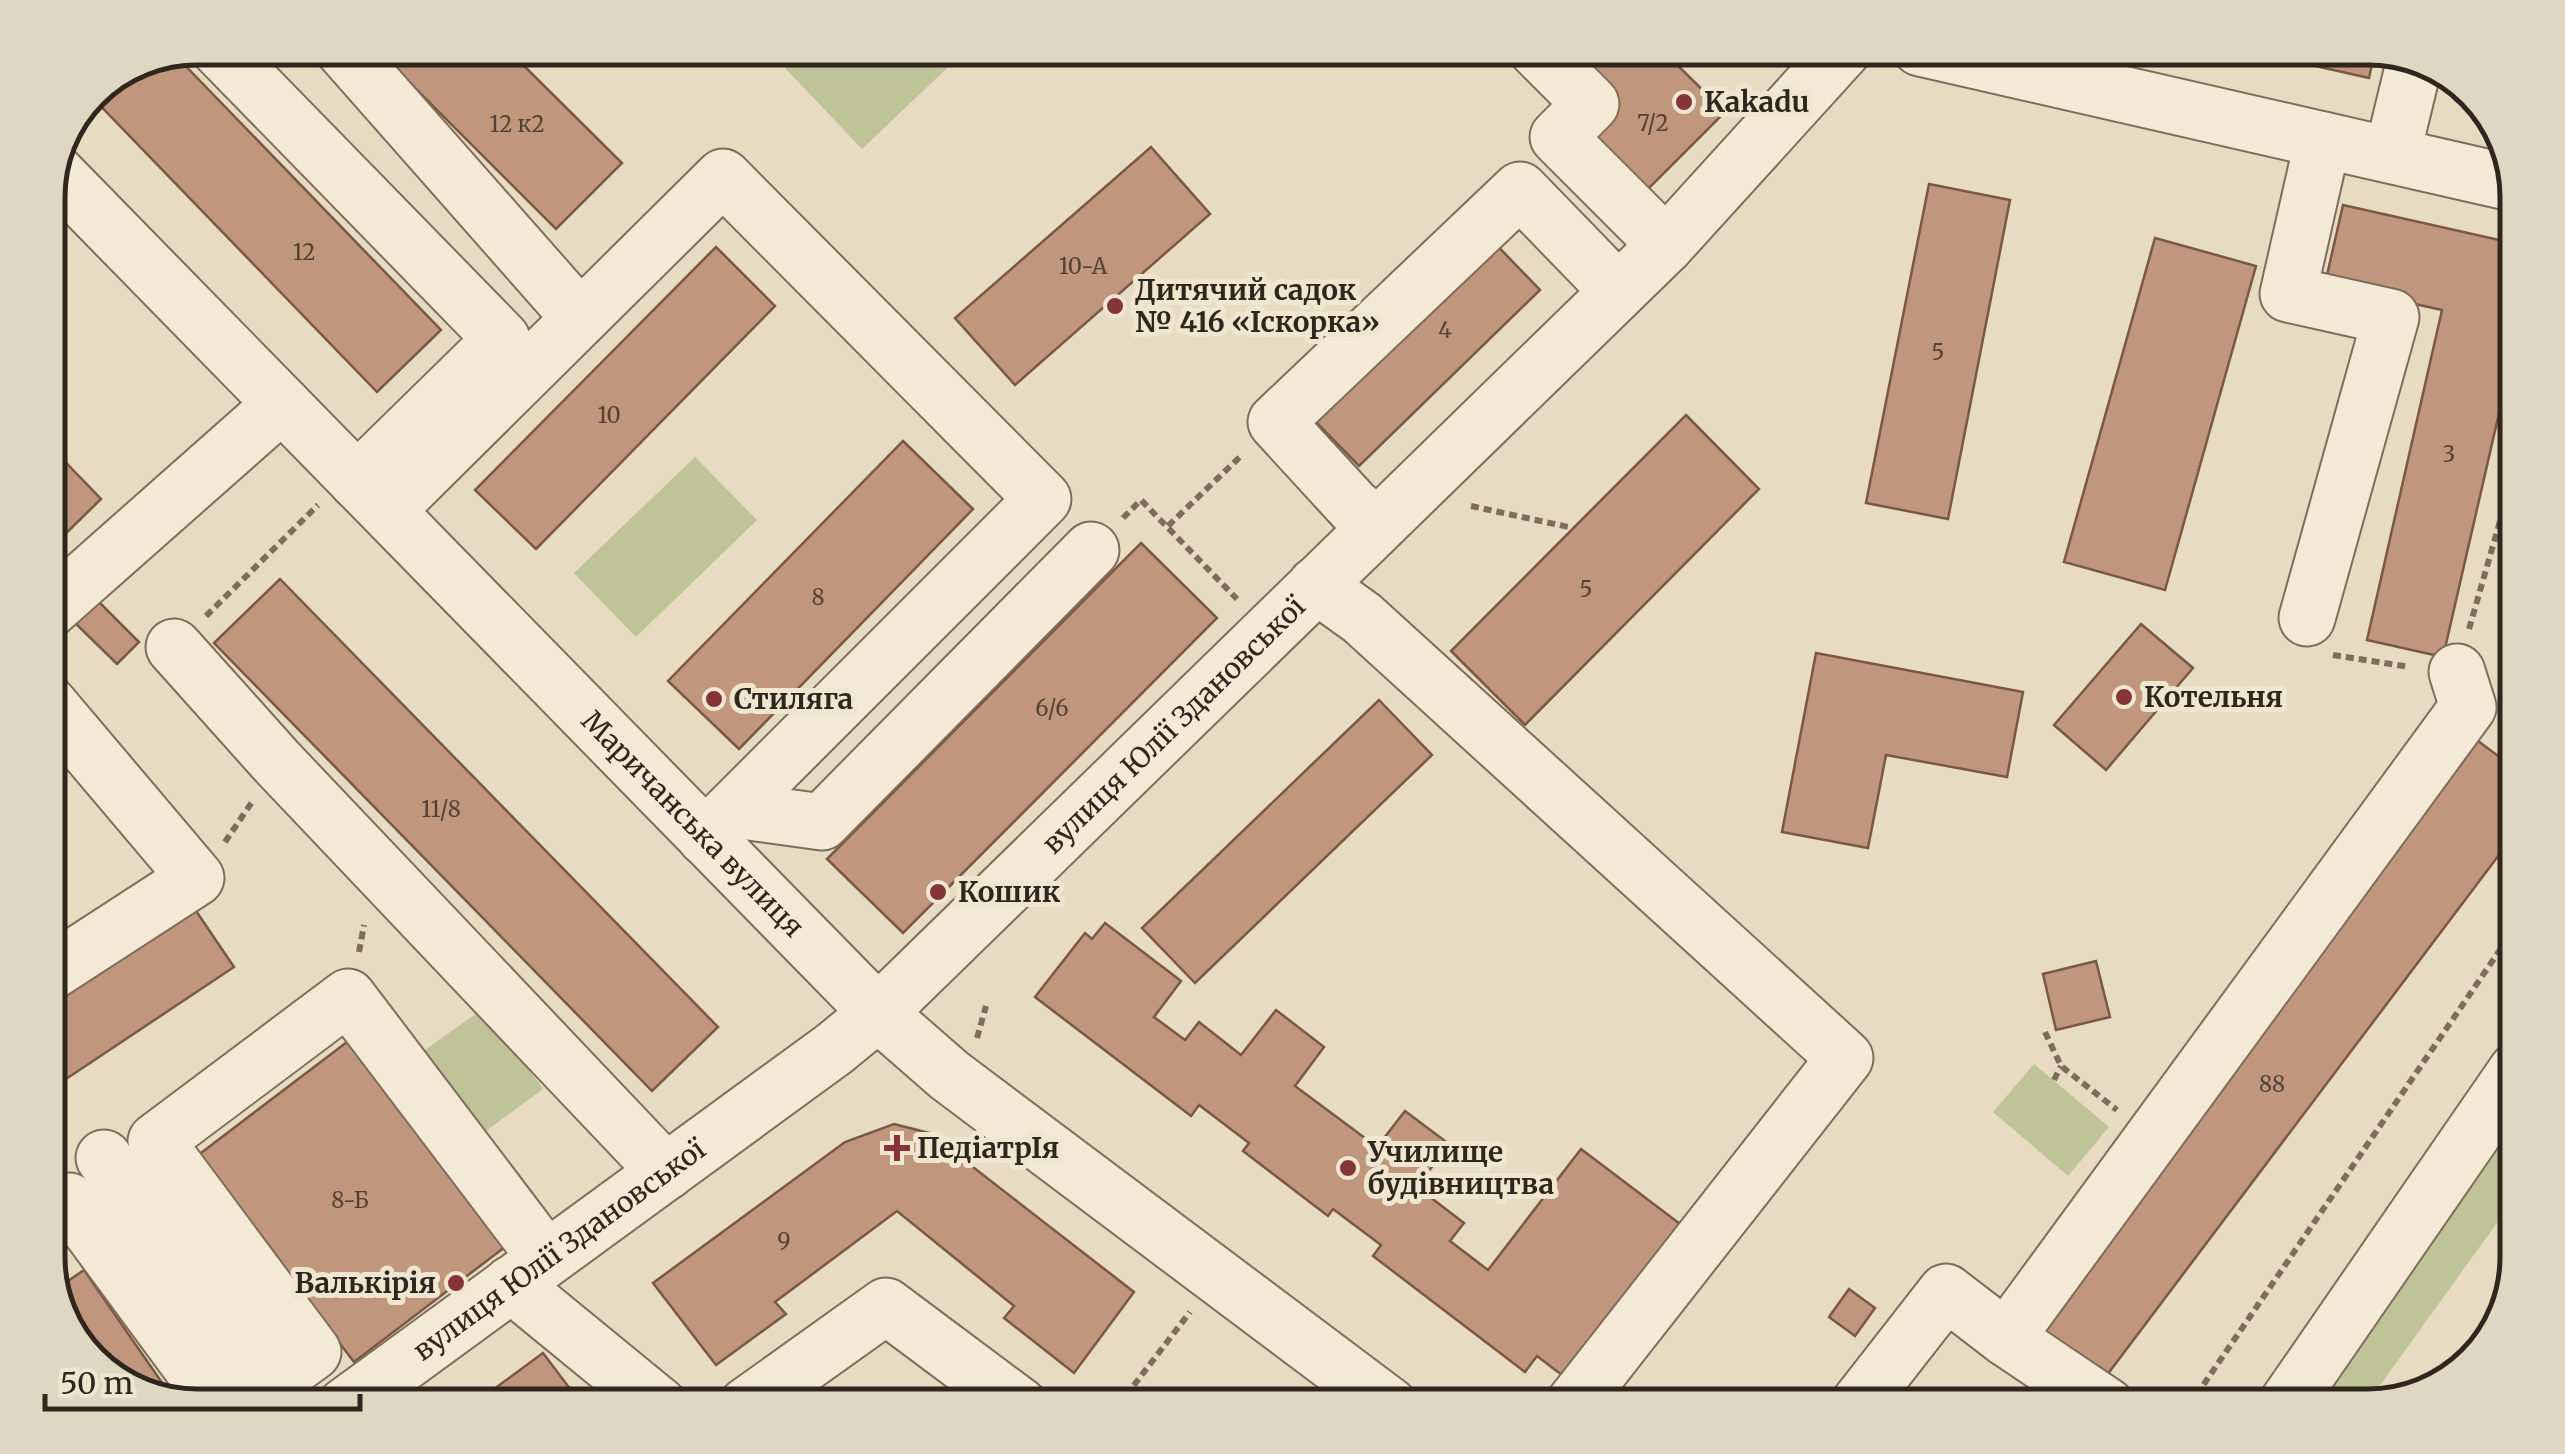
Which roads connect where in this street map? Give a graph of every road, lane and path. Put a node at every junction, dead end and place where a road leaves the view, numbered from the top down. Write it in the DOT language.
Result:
graph roads {
  1 [pos="235,65"];
  2 [pos="357,65"];
  3 [pos="1552,65"];
  4 [pos="1830,65"];
  5 [pos="1994,65"];
  6 [pos="2413,73"];
  7 [pos="2323,140"];
  8 [pos="2392,155"];
  9 [pos="2498,180"];
  10 [pos="66,183"];
  11 [pos="1666,245"];
  12 [pos="1618,290"];
  13 [pos="580,318"];
  14 [pos="282,404"];
  15 [pos="1276,422"];
  16 [pos="354,498"];
  17 [pos="2500,505"];
  18 [pos="1472,506"];
  19 [pos="1378,525"];
  20 [pos="1168,526"];
  21 [pos="1574,528"];
  22 [pos="1091,550"];
  23 [pos="1316,585"];
  24 [pos="65,596"];
  25 [pos="1248,611"];
  26 [pos="2314,636"];
  27 [pos="174,648"];
  28 [pos="2435,670"];
  29 [pos="65,723"];
  30 [pos="277,762"];
  31 [pos="719,823"];
  32 [pos="370,860"];
  33 [pos="196,878"];
  34 [pos="2500,952"];
  35 [pos="65,963"];
  36 [pos="348,997"];
  37 [pos="986,1006"];
  38 [pos="878,1013"];
  39 [pos="2046,1032"];
  40 [pos="972,1053"];
  41 [pos="2062,1066"];
  42 [pos="2054,1080"];
  43 [pos="2500,1096"];
  44 [pos="2152,1138"];
  45 [pos="104,1158"];
  46 [pos="666,1172"];
  47 [pos="65,1204"];
  48 [pos="529,1271"];
  49 [pos="1197,1303"];
  50 [pos="2006,1338"];
  51 [pos="207,1389"];
  52 [pos="251,1389"];
  53 [pos="263,1389"];
  54 [pos="367,1389"];
  55 [pos="644,1389"];
  56 [pos="770,1389"];
  57 [pos="997,1389"];
  58 [pos="1131,1389"];
  59 [pos="1367,1389"];
  60 [pos="1585,1389"];
  61 [pos="1870,1389"];
  62 [pos="2070,1389"];
  63 [pos="2201,1389"];
  64 [pos="2298,1389"];
  1 -- 16 [label="street"];
  2 -- 13 [label="street"];
  3 -- 11 [label="street"];
  4 -- 11 [label="street, вулиця Юлії Здановської"];
  5 -- 7 [label="street"];
  6 -- 8 [label="street"];
  7 -- 8 [label="street"];
  7 -- 26 [label="street"];
  8 -- 9 [label="street"];
  10 -- 14 [label="street, Маричанська вулиця"];
  11 -- 12 [label="street, вулиця Юлії Здановської"];
  12 -- 15 [label="street"];
  12 -- 19 [label="street, вулиця Юлії Здановської"];
  13 -- 16 [label="street"];
  13 -- 31 [label="street"];
  14 -- 16 [label="street, Маричанська вулиця"];
  14 -- 24 [label="street"];
  15 -- 19 [label="street"];
  15 -- 20 [label="path"];
  16 -- 27 [label="path"];
  16 -- 31 [label="street, Маричанська вулиця"];
  17 -- 28 [label="path"];
  18 -- 21 [label="path"];
  19 -- 23 [label="street, вулиця Юлії Здановської"];
  20 -- 22 [label="path"];
  20 -- 25 [label="path"];
  22 -- 31 [label="street"];
  23 -- 38 [label="street, вулиця Юлії Здановської"];
  23 -- 60 [label="street"];
  26 -- 28 [label="path"];
  27 -- 30 [label="street"];
  28 -- 44 [label="street"];
  29 -- 33 [label="street"];
  30 -- 32 [label="street"];
  30 -- 33 [label="path"];
  31 -- 38 [label="street, Маричанська вулиця"];
  32 -- 36 [label="path"];
  32 -- 46 [label="street"];
  33 -- 35 [label="street"];
  34 -- 63 [label="path"];
  36 -- 48 [label="street"];
  36 -- 53 [label="street"];
  37 -- 40 [label="path"];
  38 -- 46 [label="street, вулиця Юлії Здановської"];
  38 -- 59 [label="street, Маричанська вулиця"];
  39 -- 41 [label="path"];
  41 -- 42 [label="path"];
  41 -- 44 [label="path"];
  43 -- 64 [label="street"];
  44 -- 50 [label="street"];
  45 -- 52 [label="street"];
  46 -- 48 [label="street, вулиця Юлії Здановської"];
  47 -- 51 [label="street"];
  48 -- 54 [label="street, вулиця Юлії Здановської"];
  48 -- 55 [label="street"];
  49 -- 58 [label="path"];
  50 -- 61 [label="street"];
  50 -- 62 [label="street"];
  56 -- 57 [label="street"];
}
